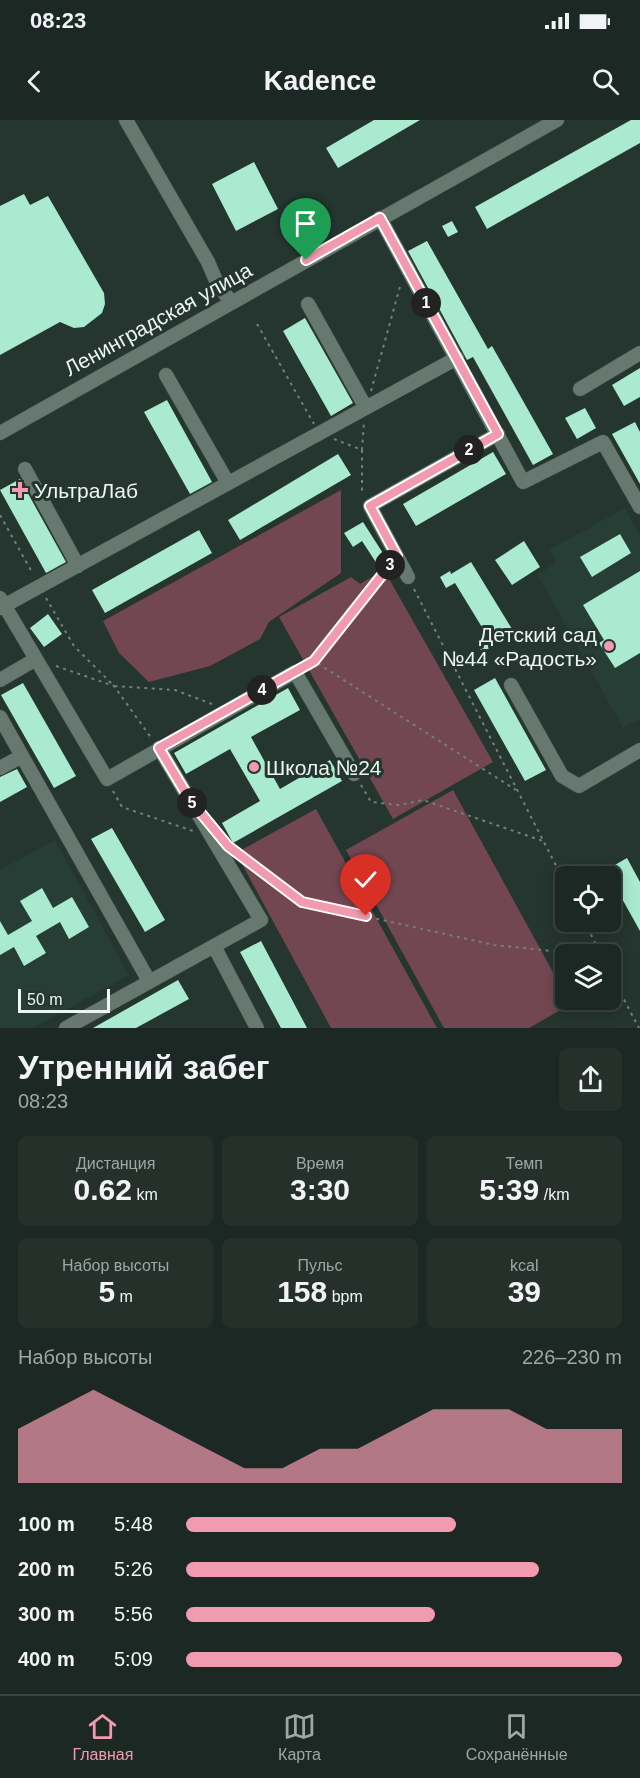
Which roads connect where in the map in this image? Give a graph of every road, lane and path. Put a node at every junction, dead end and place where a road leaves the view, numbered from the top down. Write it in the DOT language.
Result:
graph roads {
  1 [pos="126,120"];
  2 [pos="557,120"];
  3 [pos="380,218"];
  4 [pos="406,266"];
  5 [pos="231,302"];
  6 [pos="308,304"];
  7 [pos="257,324"];
  8 [pos="640,354"];
  9 [pos="457,358"];
  10 [pos="166,375"];
  11 [pos="580,389"];
  12 [pos="366,408"];
  13 [pos="320,433"];
  14 [pos="0,434"];
  15 [pos="498,434"];
  16 [pos="362,450"];
  17 [pos="25,469"];
  18 [pos="228,483"];
  19 [pos="362,505"];
  20 [pos="640,507"];
  21 [pos="0,515"];
  22 [pos="397,556"];
  23 [pos="78,566"];
  24 [pos="408,577"];
  25 [pos="40,586"];
  26 [pos="1,604"];
  27 [pos="36,659"];
  28 [pos="314,661"];
  29 [pos="295,672"];
  30 [pos="0,680"];
  31 [pos="511,685"];
  32 [pos="114,686"];
  33 [pos="226,709"];
  34 [pos="0,717"];
  35 [pos="159,748"];
  36 [pos="640,750"];
  37 [pos="22,756"];
  38 [pos="0,768"];
  39 [pos="354,774"];
  40 [pos="112,789"];
  41 [pos="517,790"];
  42 [pos="212,837"];
  43 [pos="543,841"];
  44 [pos="237,853"];
  45 [pos="556,866"];
  46 [pos="214,946"];
  47 [pos="555,951"];
  48 [pos="149,981"];
  49 [pos="621,994"];
  50 [pos="66,1028"];
  51 [pos="257,1028"];
  52 [pos="639,1028"];
  1 -- 5 [label="street"];
  2 -- 3 [label="street, Ленинградская улица"];
  3 -- 4 [label="street"];
  3 -- 5 [label="street, Ленинградская улица"];
  4 -- 9 [label="street"];
  4 -- 12 [label="path"];
  5 -- 14 [label="street, Ленинградская улица"];
  6 -- 12 [label="street"];
  7 -- 13 [label="path"];
  8 -- 11 [label="street"];
  9 -- 12 [label="street"];
  9 -- 15 [label="street"];
  10 -- 18 [label="street"];
  12 -- 13 [label="street"];
  12 -- 16 [label="path"];
  13 -- 16 [label="path"];
  13 -- 18 [label="street"];
  15 -- 20 [label="street"];
  15 -- 22 [label="street"];
  16 -- 19 [label="path"];
  17 -- 23 [label="street"];
  18 -- 23 [label="street"];
  21 -- 25 [label="path"];
  22 -- 24 [label="street"];
  22 -- 28 [label="path"];
  23 -- 25 [label="street"];
  24 -- 41 [label="path"];
  25 -- 26 [label="street"];
  25 -- 32 [label="path"];
  26 -- 27 [label="street"];
  27 -- 30 [label="street"];
  27 -- 32 [label="path"];
  27 -- 35 [label="street"];
  28 -- 29 [label="path"];
  28 -- 41 [label="path"];
  29 -- 33 [label="street"];
  29 -- 39 [label="street"];
  31 -- 36 [label="street"];
  32 -- 33 [label="path"];
  32 -- 35 [label="path"];
  33 -- 35 [label="street"];
  34 -- 37 [label="street"];
  35 -- 42 [label="street"];
  37 -- 38 [label="street"];
  37 -- 48 [label="street"];
  39 -- 43 [label="path"];
  40 -- 42 [label="path"];
  41 -- 43 [label="path"];
  42 -- 46 [label="street"];
  43 -- 45 [label="path"];
  44 -- 47 [label="path"];
  46 -- 48 [label="street"];
  46 -- 51 [label="street"];
  48 -- 50 [label="street"];
  49 -- 52 [label="path"];
}
